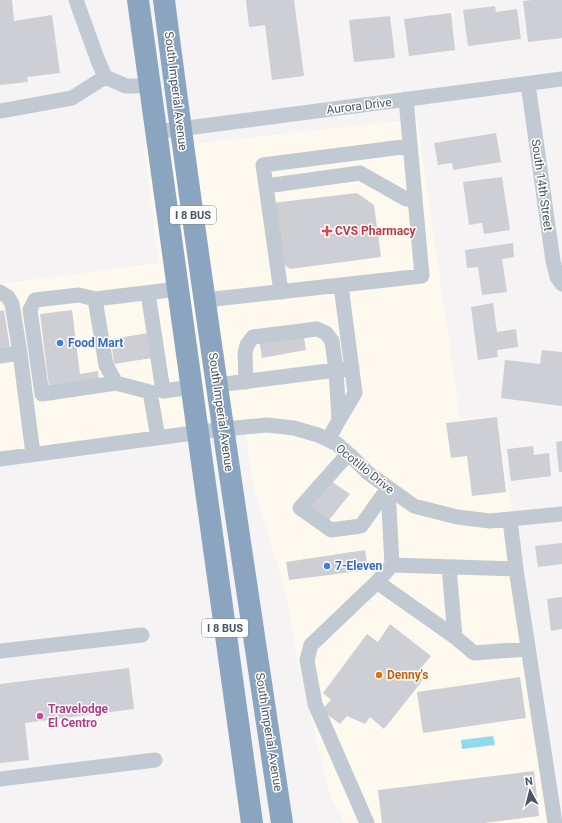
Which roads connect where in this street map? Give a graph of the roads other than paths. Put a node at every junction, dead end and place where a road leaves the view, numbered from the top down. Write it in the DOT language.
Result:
graph roads {
  1 [pos="76,0"];
  2 [pos="138,0"];
  3 [pos="164,0"];
  4 [pos="106,77"];
  5 [pos="562,79"];
  6 [pos="528,84"];
  7 [pos="150,86"];
  8 [pos="406,99"];
  9 [pos="0,111"];
  10 [pos="180,129"];
  11 [pos="156,132"];
  12 [pos="410,146"];
  13 [pos="266,186"];
  14 [pos="410,199"];
  15 [pos="562,284"];
  16 [pos="341,286"];
  17 [pos="178,289"];
  18 [pos="0,292"];
  19 [pos="281,292"];
  20 [pos="148,293"];
  21 [pos="95,299"];
  22 [pos="205,300"];
  23 [pos="20,353"];
  24 [pos="0,356"];
  25 [pos="352,368"];
  26 [pos="336,370"];
  27 [pos="246,382"];
  28 [pos="116,383"];
  29 [pos="217,385"];
  30 [pos="192,386"];
  31 [pos="157,392"];
  32 [pos="339,420"];
  33 [pos="223,429"];
  34 [pos="198,432"];
  35 [pos="158,438"];
  36 [pos="328,440"];
  37 [pos="33,454"];
  38 [pos="348,454"];
  39 [pos="0,459"];
  40 [pos="388,488"];
  41 [pos="562,514"];
  42 [pos="510,520"];
  43 [pos="392,565"];
  44 [pos="448,567"];
  45 [pos="516,569"];
  46 [pos="377,582"];
  47 [pos="142,635"];
  48 [pos="455,637"];
  49 [pos="528,649"];
  50 [pos="0,651"];
  51 [pos="155,760"];
  52 [pos="0,779"];
  53 [pos="252,823"];
  54 [pos="282,823"];
  55 [pos="367,823"];
  56 [pos="555,823"];
  1 -- 4 [label="street"];
  2 -- 7 [label="highway, South Imperial Avenue / I 8 BUS"];
  3 -- 10 [label="highway, South Imperial Avenue / I 8 BUS"];
  4 -- 7 [label="street"];
  4 -- 9 [label="street"];
  5 -- 6 [label="street, Aurora Drive"];
  6 -- 8 [label="street, Aurora Drive"];
  6 -- 15 [label="street, South 14th Street"];
  7 -- 11 [label="highway, South Imperial Avenue / I 8 BUS"];
  8 -- 10 [label="street, Aurora Drive"];
  8 -- 12 [label="street"];
  10 -- 11 [label="street, Aurora Drive"];
  10 -- 22 [label="highway, South Imperial Avenue / I 8 BUS"];
  11 -- 17 [label="highway, South Imperial Avenue / I 8 BUS"];
  12 -- 13 [label="street"];
  12 -- 14 [label="street"];
  13 -- 14 [label="street"];
  13 -- 19 [label="street"];
  14 -- 16 [label="street"];
  16 -- 19 [label="street"];
  16 -- 25 [label="street"];
  17 -- 20 [label="street"];
  17 -- 30 [label="highway, South Imperial Avenue / I 8 BUS"];
  18 -- 23 [label="street"];
  19 -- 22 [label="street"];
  20 -- 21 [label="street"];
  20 -- 31 [label="street"];
  21 -- 28 [label="street"];
  21 -- 28 [label="street"];
  22 -- 29 [label="highway, South Imperial Avenue / I 8 BUS"];
  23 -- 24 [label="street"];
  23 -- 37 [label="street"];
  25 -- 26 [label="street"];
  25 -- 32 [label="street"];
  26 -- 27 [label="street"];
  26 -- 27 [label="street"];
  26 -- 32 [label="street"];
  27 -- 29 [label="street"];
  28 -- 31 [label="street"];
  29 -- 33 [label="highway, South Imperial Avenue / I 8 BUS"];
  30 -- 31 [label="street"];
  30 -- 34 [label="highway, South Imperial Avenue / I 8 BUS"];
  31 -- 35 [label="street"];
  32 -- 36 [label="street"];
  33 -- 34 [label="street, Ocotillo Drive"];
  33 -- 36 [label="street, Ocotillo Drive"];
  33 -- 54 [label="highway, South Imperial Avenue / I 8 BUS"];
  34 -- 35 [label="street, Ocotillo Drive"];
  34 -- 53 [label="highway, South Imperial Avenue / I 8 BUS"];
  35 -- 37 [label="street, Ocotillo Drive"];
  36 -- 38 [label="street, Ocotillo Drive"];
  37 -- 39 [label="street, Ocotillo Drive"];
  38 -- 40 [label="street, Ocotillo Drive"];
  38 -- 40 [label="street"];
  40 -- 42 [label="street, Ocotillo Drive"];
  40 -- 43 [label="street"];
  41 -- 42 [label="street, Ocotillo Drive"];
  42 -- 45 [label="street"];
  43 -- 44 [label="street"];
  43 -- 46 [label="street"];
  44 -- 45 [label="street"];
  44 -- 48 [label="street"];
  45 -- 49 [label="street"];
  46 -- 48 [label="street"];
  46 -- 55 [label="street"];
  47 -- 50 [label="street"];
  48 -- 49 [label="street"];
  49 -- 56 [label="street"];
  51 -- 52 [label="street"];
}
